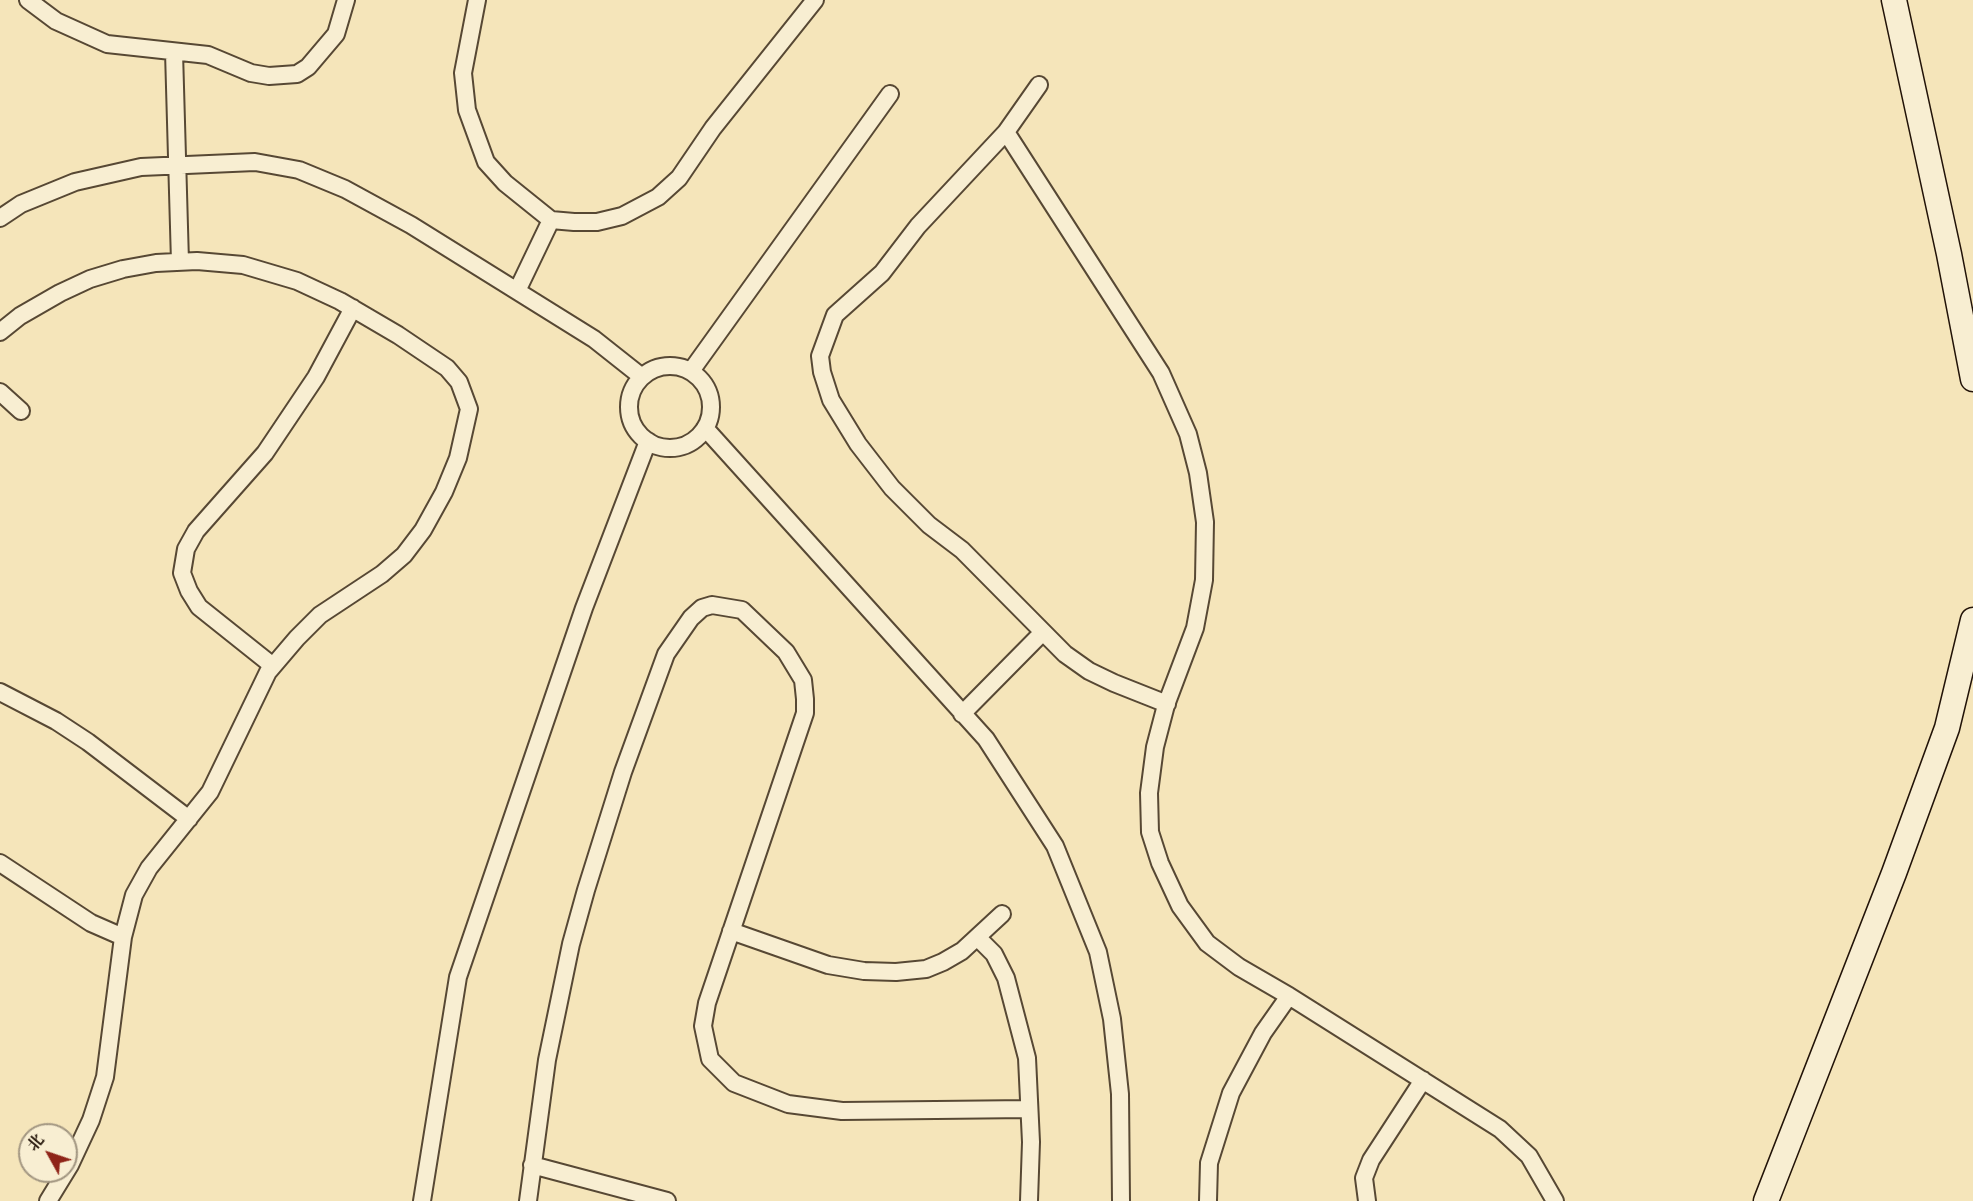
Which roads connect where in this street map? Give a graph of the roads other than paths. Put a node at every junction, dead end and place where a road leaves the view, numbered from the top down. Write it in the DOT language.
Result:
graph roads {
  1 [pos="28,0"];
  2 [pos="346,0"];
  3 [pos="477,0"];
  4 [pos="1894,0"];
  5 [pos="812,1"];
  6 [pos="174,52"];
  7 [pos="1039,85"];
  8 [pos="890,94"];
  9 [pos="1006,132"];
  10 [pos="176,164"];
  11 [pos="0,218"];
  12 [pos="551,220"];
  13 [pos="180,262"];
  14 [pos="518,291"];
  15 [pos="353,308"];
  16 [pos="0,332"];
  17 [pos="691,371"];
  18 [pos="642,376"];
  19 [pos="1973,379"];
  20 [pos="0,392"];
  21 [pos="21,411"];
  22 [pos="705,428"];
  23 [pos="648,441"];
  24 [pos="1973,620"];
  25 [pos="1042,633"];
  26 [pos="273,666"];
  27 [pos="0,693"];
  28 [pos="1167,704"];
  29 [pos="962,714"];
  30 [pos="189,819"];
  31 [pos="0,862"];
  32 [pos="1002,914"];
  33 [pos="731,931"];
  34 [pos="123,937"];
  35 [pos="978,938"];
  36 [pos="1289,996"];
  37 [pos="1423,1080"];
  38 [pos="1029,1109"];
  39 [pos="532,1165"];
  40 [pos="48,1201"];
  41 [pos="422,1201"];
  42 [pos="528,1201"];
  43 [pos="667,1201"];
  44 [pos="1029,1201"];
  45 [pos="1121,1201"];
  46 [pos="1208,1201"];
  47 [pos="1367,1201"];
  48 [pos="1555,1201"];
  49 [pos="1766,1201"];
  1 -- 6 [label="street"];
  2 -- 6 [label="street"];
  3 -- 12 [label="street"];
  4 -- 19 [label="main road"];
  5 -- 12 [label="street"];
  6 -- 10 [label="street"];
  7 -- 9 [label="street"];
  8 -- 17 [label="street"];
  9 -- 25 [label="street"];
  9 -- 28 [label="street"];
  10 -- 11 [label="street"];
  10 -- 13 [label="street"];
  10 -- 14 [label="street"];
  12 -- 14 [label="street"];
  13 -- 15 [label="street"];
  13 -- 16 [label="street"];
  14 -- 18 [label="street"];
  15 -- 26 [label="street"];
  15 -- 26 [label="street"];
  17 -- 18 [label="street"];
  17 -- 22 [label="street"];
  18 -- 23 [label="street"];
  20 -- 21 [label="street"];
  22 -- 23 [label="street"];
  22 -- 29 [label="street"];
  23 -- 41 [label="street"];
  24 -- 49 [label="main road"];
  25 -- 28 [label="street"];
  25 -- 29 [label="street"];
  26 -- 30 [label="street"];
  27 -- 30 [label="street"];
  28 -- 36 [label="street"];
  29 -- 45 [label="street"];
  30 -- 34 [label="street"];
  31 -- 34 [label="street"];
  32 -- 35 [label="street"];
  33 -- 35 [label="street"];
  33 -- 38 [label="street"];
  33 -- 39 [label="street"];
  34 -- 40 [label="street"];
  35 -- 38 [label="street"];
  36 -- 37 [label="street"];
  36 -- 46 [label="street"];
  37 -- 47 [label="street"];
  37 -- 48 [label="street"];
  38 -- 44 [label="street"];
  39 -- 42 [label="street"];
  39 -- 43 [label="street"];
}
